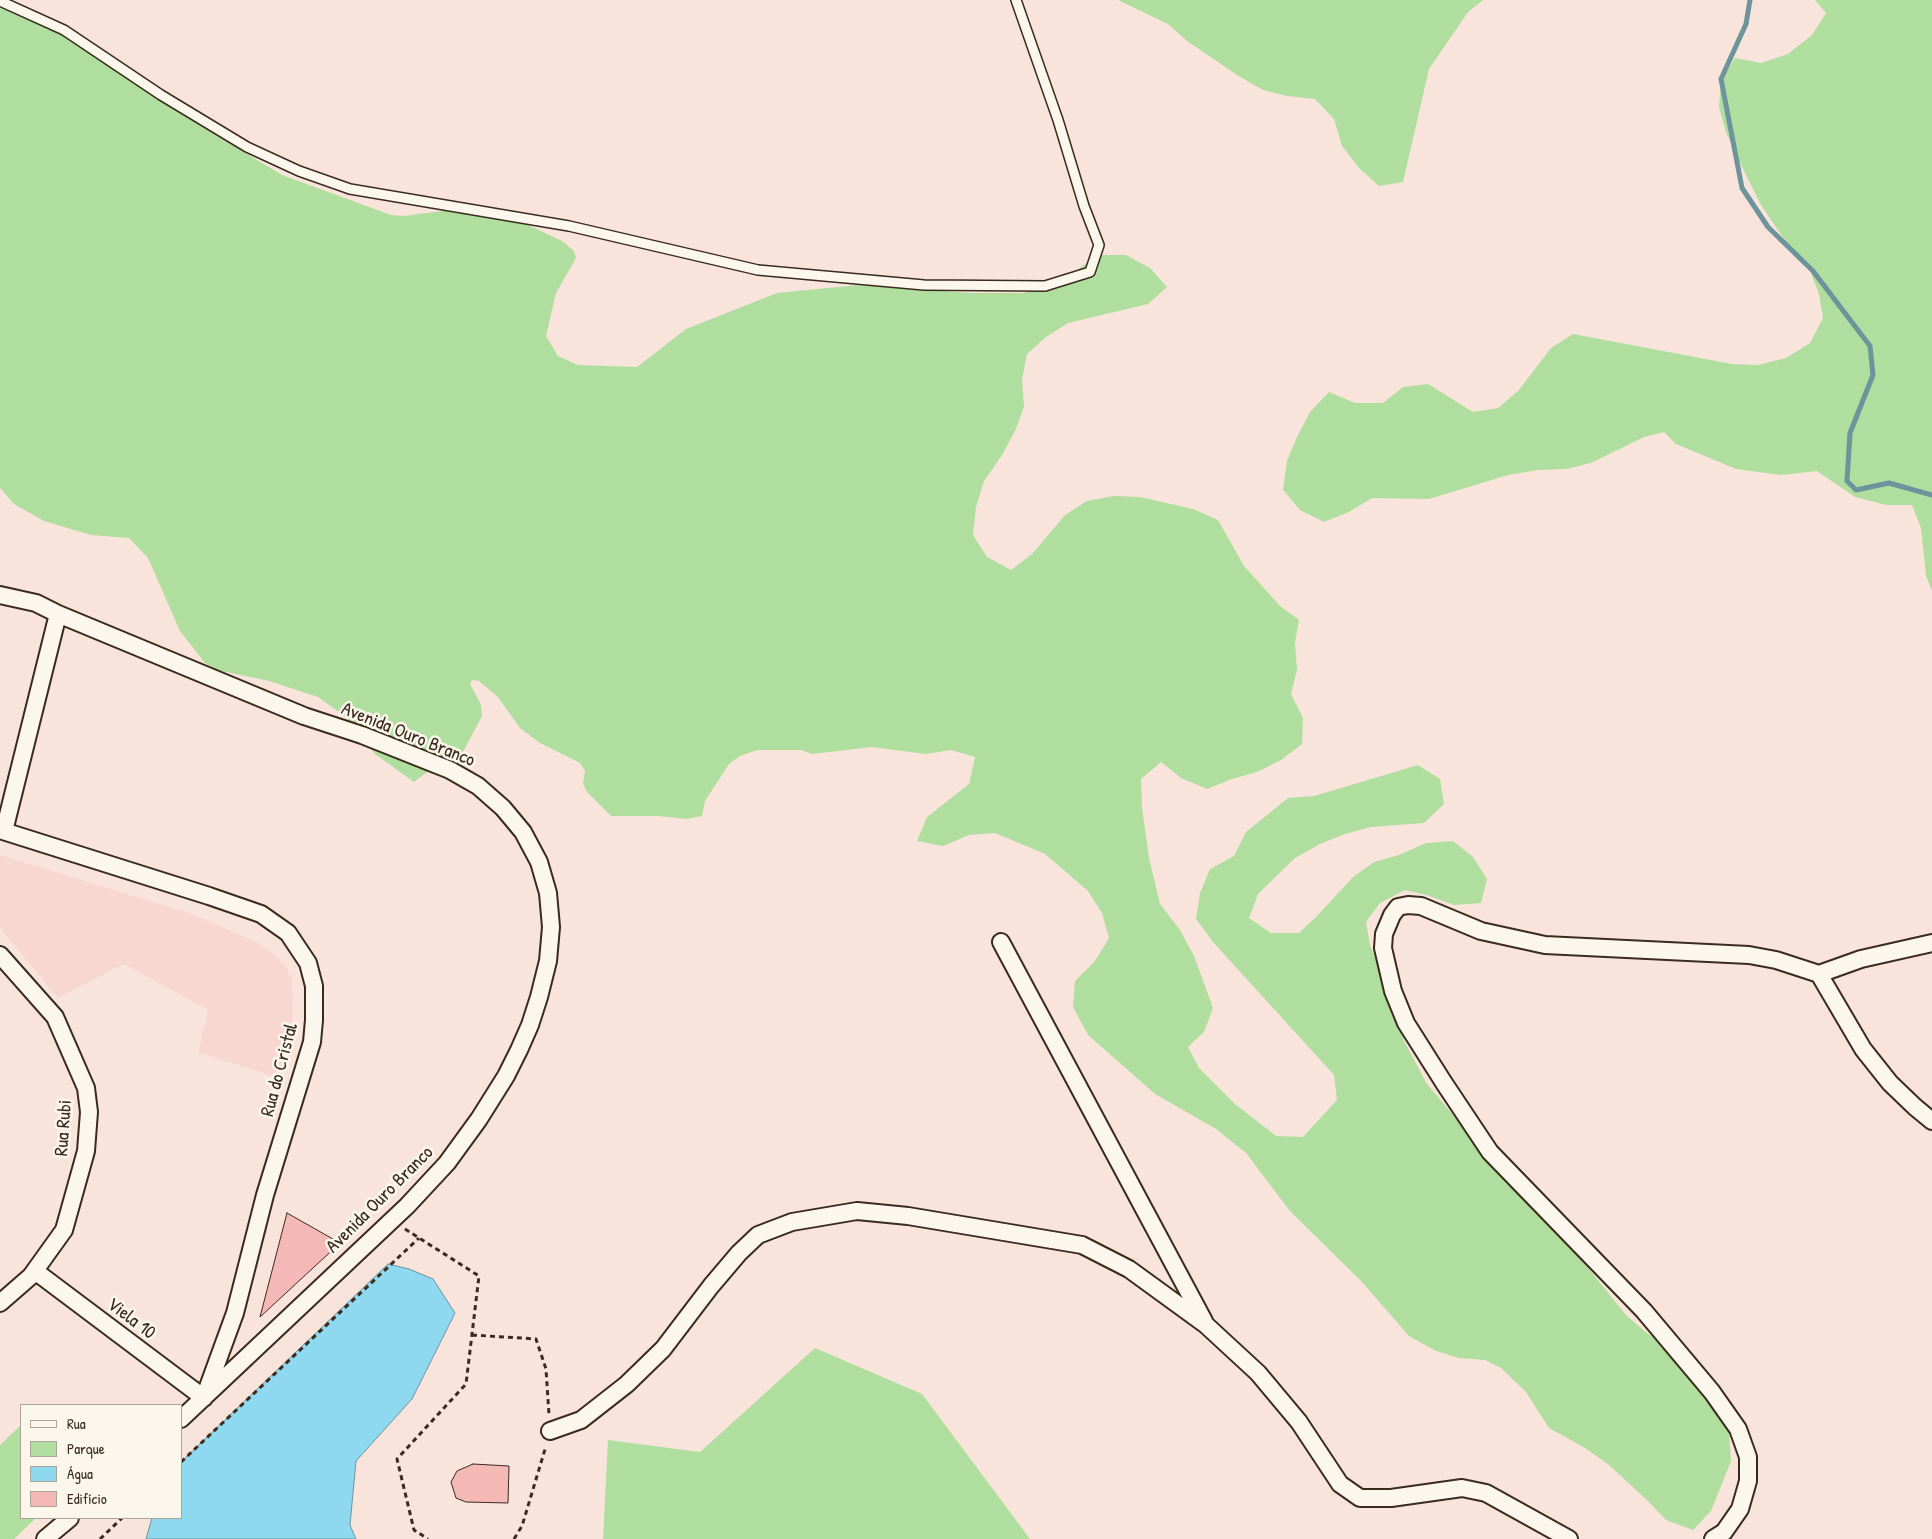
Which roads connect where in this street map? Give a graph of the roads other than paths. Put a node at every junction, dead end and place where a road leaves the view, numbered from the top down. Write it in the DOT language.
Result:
graph roads {
  1 [pos="1016,0"];
  2 [pos="0,1"];
  3 [pos="0,595"];
  4 [pos="58,614"];
  5 [pos="2,831"];
  6 [pos="1001,942"];
  7 [pos="1932,943"];
  8 [pos="1,959"];
  9 [pos="1819,974"];
  10 [pos="1932,1121"];
  11 [pos="35,1271"];
  12 [pos="0,1303"];
  13 [pos="1206,1325"];
  14 [pos="204,1398"];
  15 [pos="182,1419"];
  16 [pos="550,1431"];
  17 [pos="69,1519"];
  18 [pos="45,1539"];
  19 [pos="1569,1539"];
  20 [pos="1714,1539"];
  1 -- 2 [label="lane"];
  3 -- 4 [label="street, Avenida Ouro Branco"];
  4 -- 5 [label="street"];
  4 -- 14 [label="street, Avenida Ouro Branco"];
  5 -- 14 [label="street, Rua do Cristal"];
  6 -- 13 [label="street"];
  7 -- 9 [label="street"];
  8 -- 11 [label="street, Rua Rubi"];
  9 -- 10 [label="street"];
  9 -- 20 [label="street"];
  11 -- 12 [label="street, Rua Rubi"];
  11 -- 14 [label="street, Viela 10"];
  13 -- 16 [label="street"];
  13 -- 19 [label="street"];
  14 -- 15 [label="street, Avenida Ouro Branco"];
  17 -- 18 [label="street"];
}
